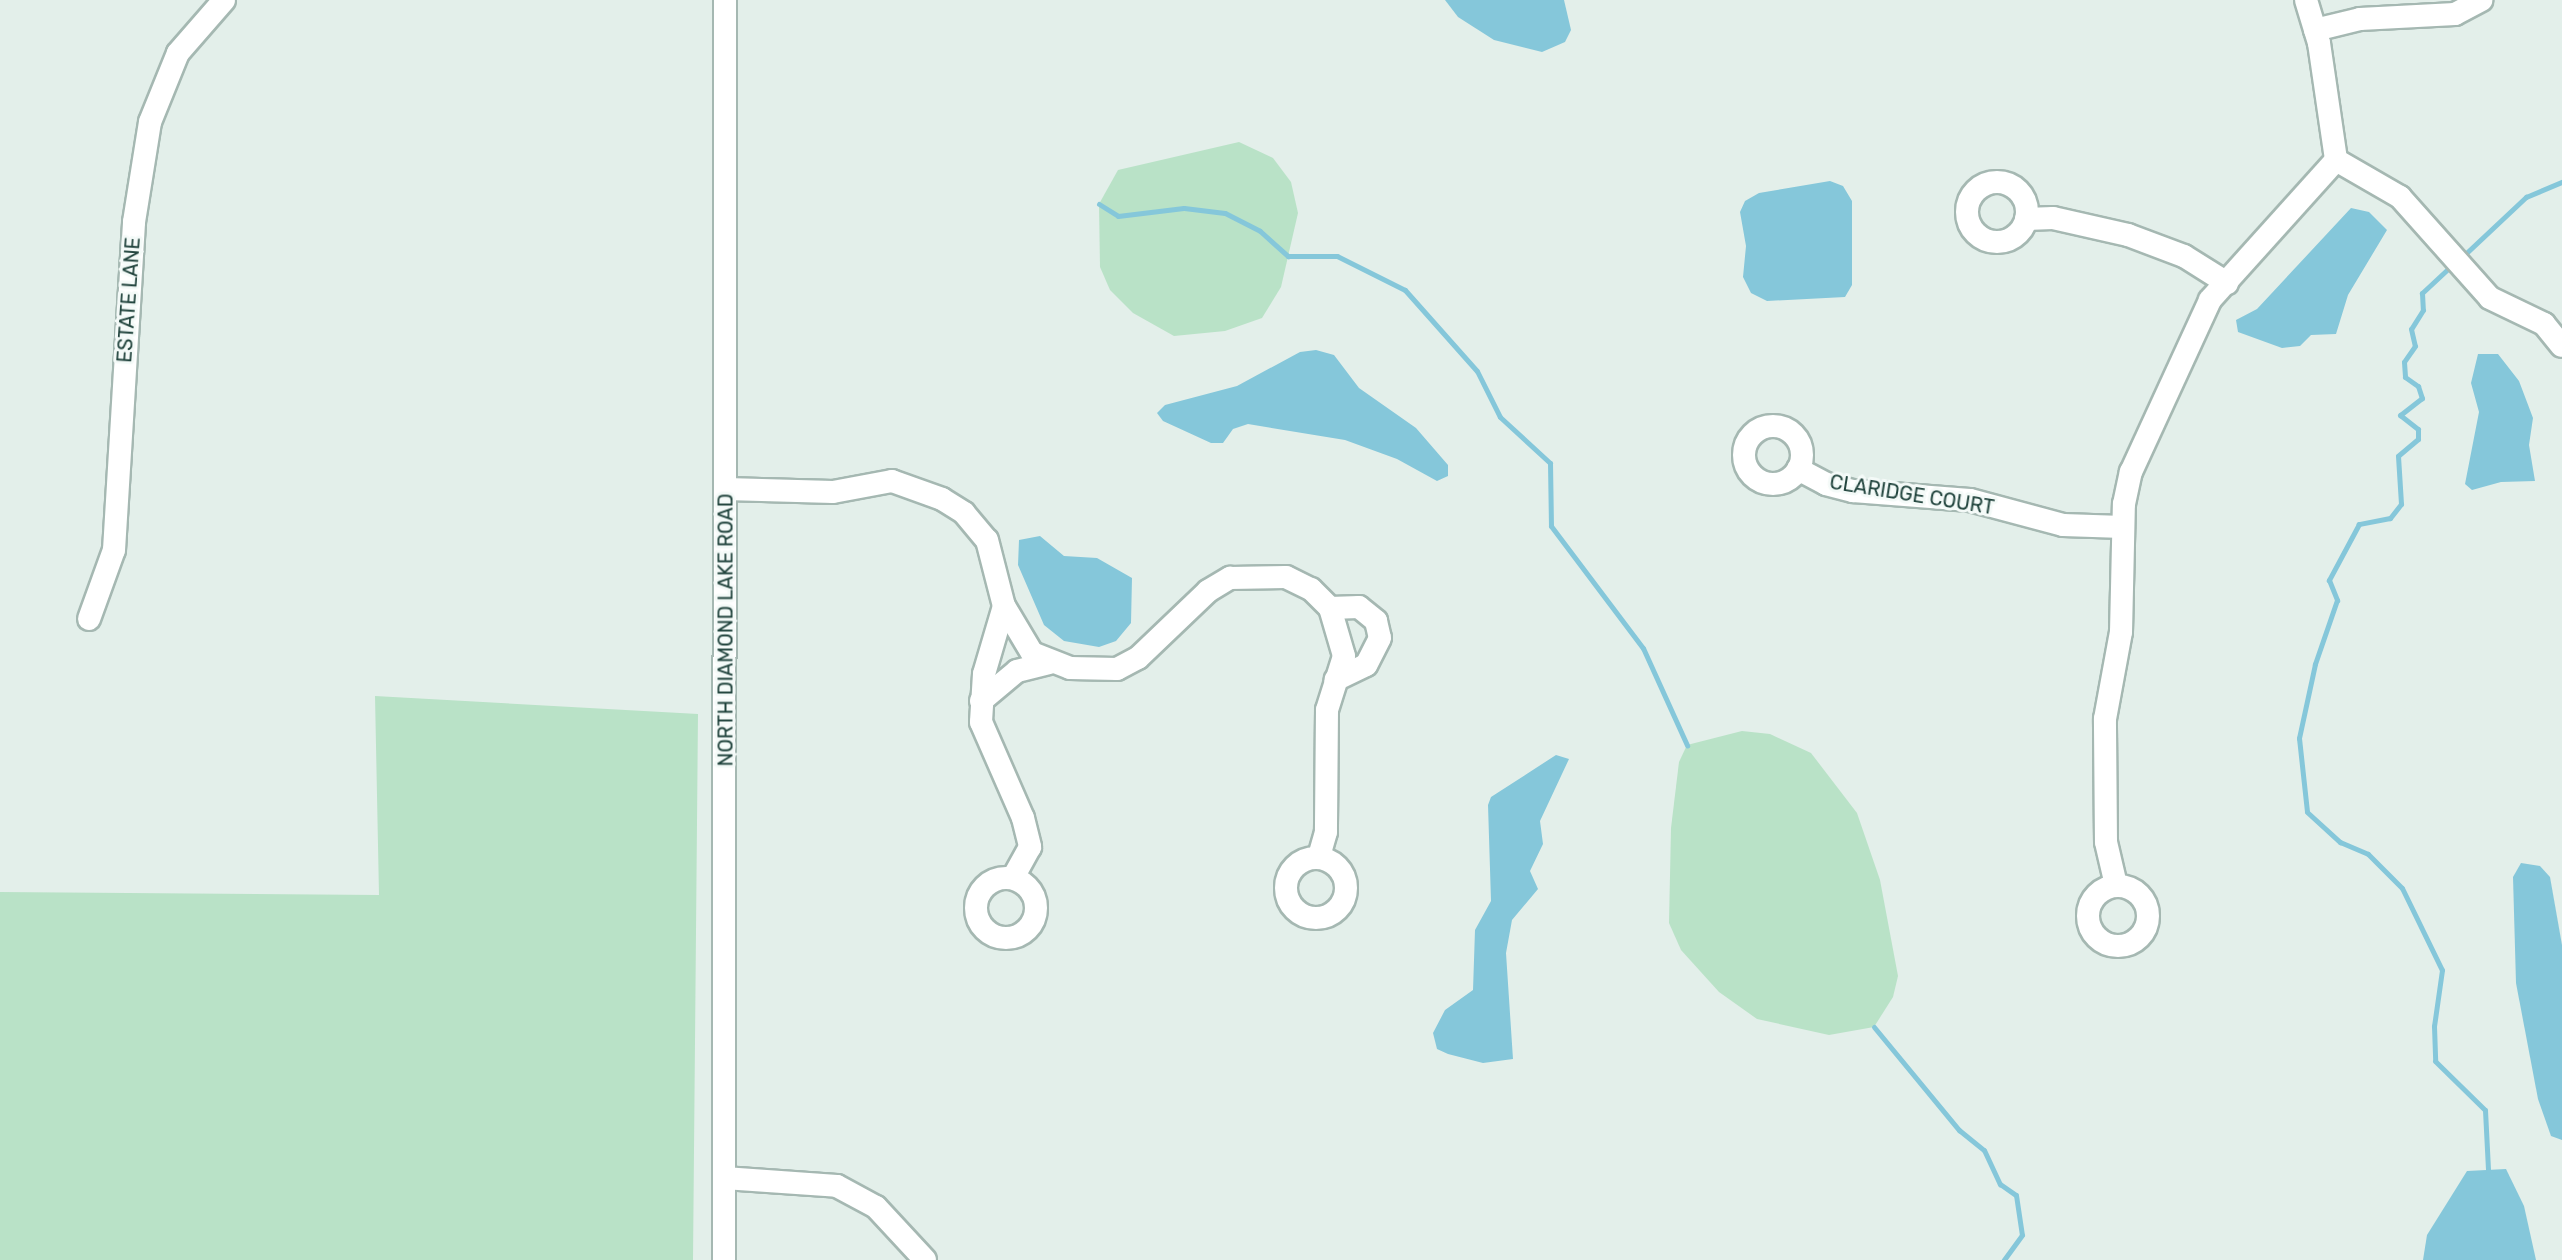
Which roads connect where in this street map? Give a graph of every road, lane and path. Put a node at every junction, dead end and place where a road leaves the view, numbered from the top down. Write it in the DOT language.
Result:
graph roads {
  1 [pos="224,0"];
  2 [pos="725,0"];
  3 [pos="2306,0"];
  4 [pos="2481,0"];
  5 [pos="2315,30"];
  6 [pos="2336,160"];
  7 [pos="2026,219"];
  8 [pos="2227,283"];
  9 [pos="2562,346"];
  10 [pos="1798,469"];
  11 [pos="726,489"];
  12 [pos="2123,527"];
  13 [pos="1004,606"];
  14 [pos="1330,608"];
  15 [pos="89,619"];
  16 [pos="1049,663"];
  17 [pos="1335,680"];
  18 [pos="981,701"];
  19 [pos="1319,857"];
  20 [pos="1013,878"];
  21 [pos="2116,885"];
  22 [pos="724,1178"];
  23 [pos="724,1260"];
  24 [pos="925,1260"];
  1 -- 15 [label="street, ESTATE LANE"];
  2 -- 11 [label="street, NORTH DIAMOND LAKE ROAD"];
  3 -- 5 [label="street"];
  4 -- 5 [label="street"];
  5 -- 6 [label="street"];
  6 -- 8 [label="street"];
  6 -- 9 [label="street"];
  7 -- 8 [label="street"];
  8 -- 12 [label="street"];
  10 -- 12 [label="street, CLARIDGE COURT"];
  11 -- 13 [label="street"];
  11 -- 22 [label="street, NORTH DIAMOND LAKE ROAD"];
  12 -- 21 [label="street"];
  13 -- 16 [label="street"];
  13 -- 18 [label="street"];
  14 -- 16 [label="street"];
  14 -- 17 [label="street"];
  14 -- 17 [label="street"];
  16 -- 18 [label="street"];
  17 -- 19 [label="street"];
  18 -- 20 [label="street"];
  22 -- 23 [label="street, NORTH DIAMOND LAKE ROAD"];
  22 -- 24 [label="street"];
}
